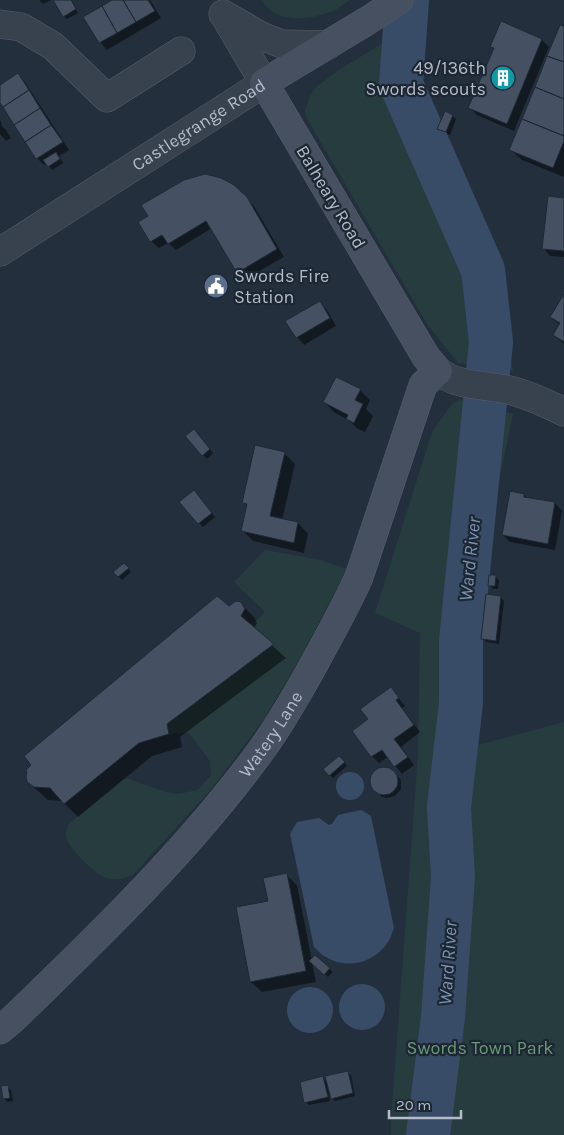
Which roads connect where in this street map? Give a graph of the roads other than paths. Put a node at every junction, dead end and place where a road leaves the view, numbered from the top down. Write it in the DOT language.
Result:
graph roads {
  1 [pos="399,0"];
  2 [pos="219,7"];
  3 [pos="0,24"];
  4 [pos="328,44"];
  5 [pos="181,51"];
  6 [pos="264,83"];
  7 [pos="0,252"];
  8 [pos="448,377"];
  9 [pos="564,412"];
  10 [pos="0,1030"];
  1 -- 4 [label="main road, Castlegrange Road"];
  2 -- 4 [label="street"];
  2 -- 6 [label="street, Balheary Road"];
  3 -- 5 [label="street"];
  4 -- 6 [label="main road, Castlegrange Road"];
  6 -- 7 [label="street, Castlegrange Road"];
  6 -- 8 [label="main road, Balheary Road"];
  8 -- 9 [label="street"];
  8 -- 10 [label="main road, Watery Lane"];
}
